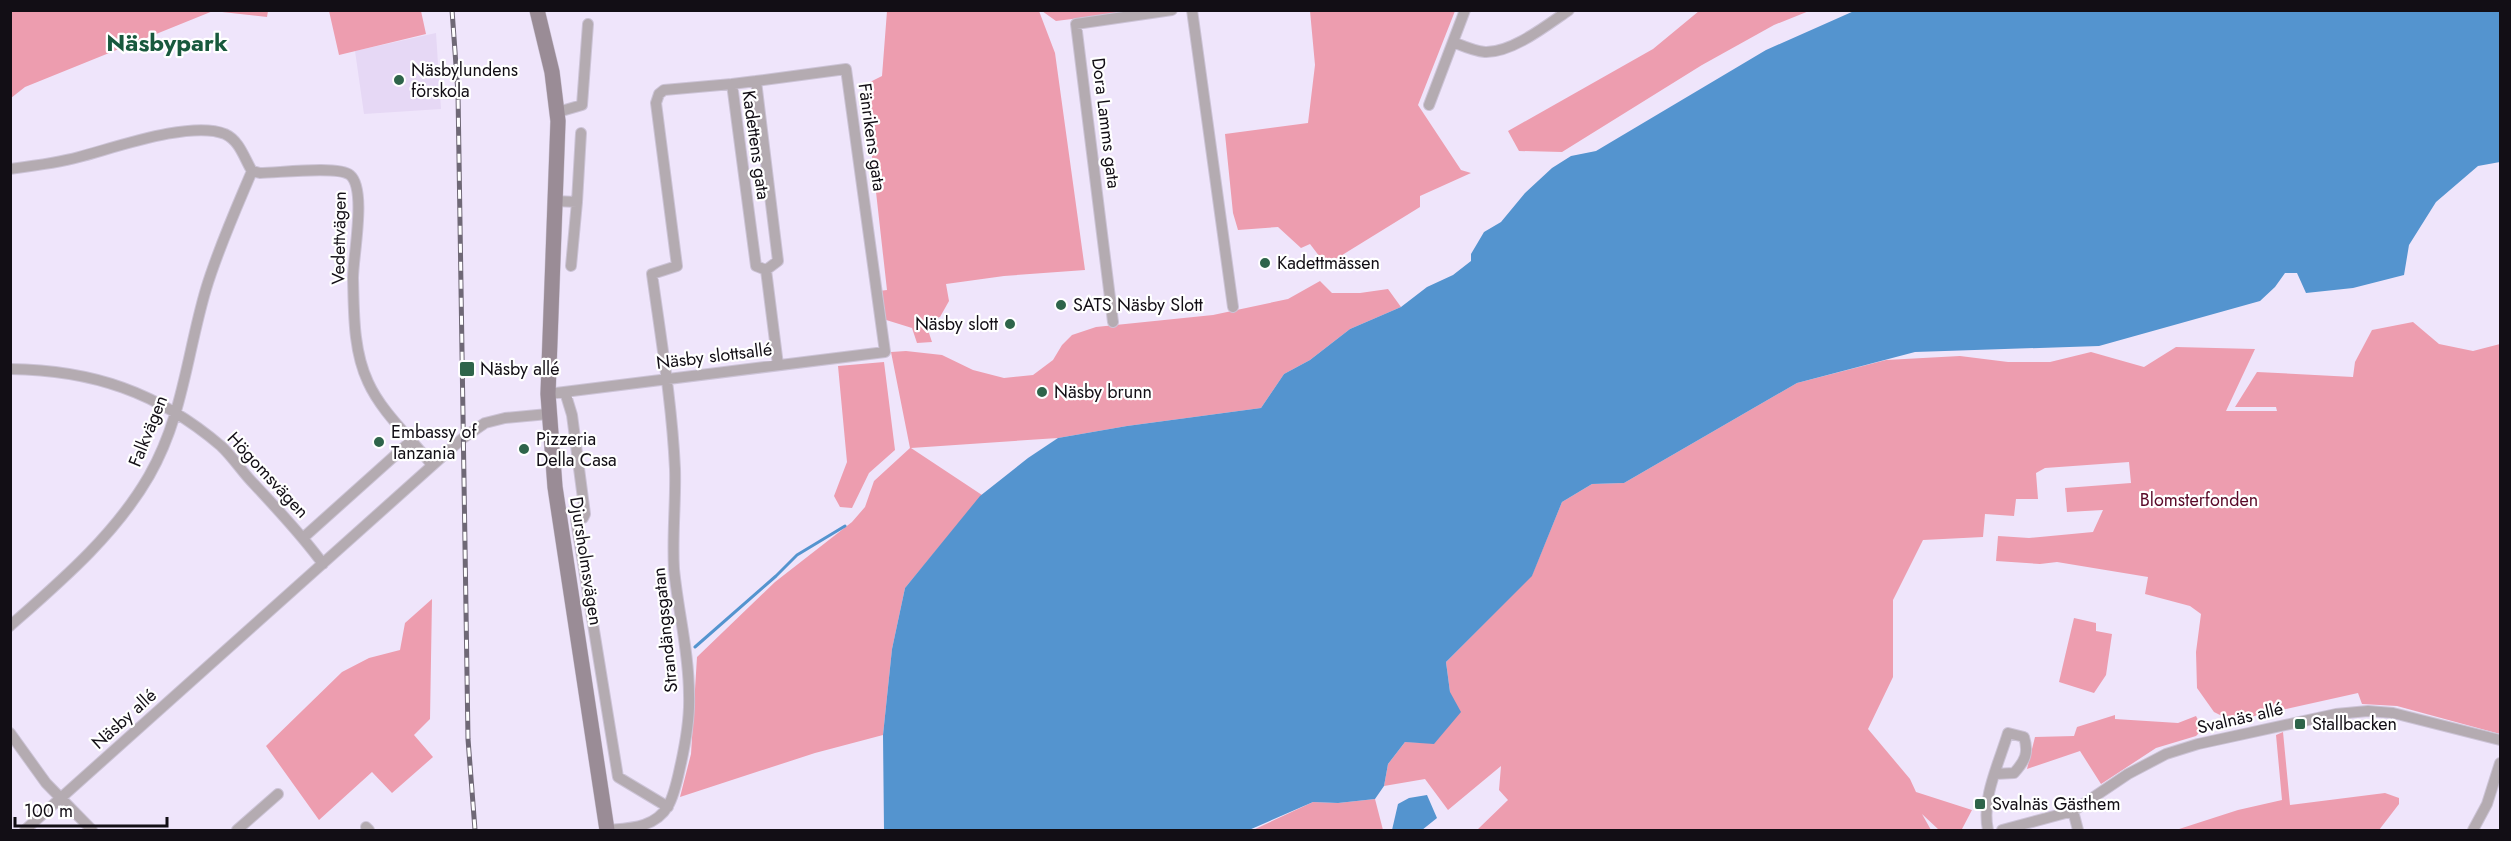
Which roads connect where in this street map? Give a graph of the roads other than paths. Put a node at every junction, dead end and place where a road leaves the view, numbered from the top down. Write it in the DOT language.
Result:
graph roads {
  1 [pos="1172,10"];
  2 [pos="1192,10"];
  3 [pos="1465,10"];
  4 [pos="1569,10"];
  5 [pos="541,12"];
  6 [pos="588,24"];
  7 [pos="1453,42"];
  8 [pos="756,81"];
  9 [pos="732,84"];
  10 [pos="1429,105"];
  11 [pos="558,112"];
  12 [pos="581,133"];
  13 [pos="10,169"];
  14 [pos="252,171"];
  15 [pos="555,201"];
  16 [pos="577,202"];
  17 [pos="571,266"];
  18 [pos="766,270"];
  19 [pos="1233,307"];
  20 [pos="1113,322"];
  21 [pos="885,352"];
  22 [pos="778,365"];
  23 [pos="10,369"];
  24 [pos="666,379"];
  25 [pos="565,392"];
  26 [pos="548,394"];
  27 [pos="177,413"];
  28 [pos="548,414"];
  29 [pos="410,442"];
  30 [pos="432,465"];
  31 [pos="303,537"];
  32 [pos="323,564"];
  33 [pos="10,626"];
  34 [pos="10,733"];
  35 [pos="2500,740"];
  36 [pos="2500,762"];
  37 [pos="1995,774"];
  38 [pos="278,794"];
  39 [pos="61,797"];
  40 [pos="668,807"];
  41 [pos="2073,811"];
  42 [pos="25,831"];
  43 [pos="92,831"];
  44 [pos="237,831"];
  45 [pos="608,831"];
  46 [pos="1988,831"];
  47 [pos="2002,831"];
  48 [pos="2078,831"];
  49 [pos="2473,831"];
  1 -- 20 [label="street, Dora Lamms gata"];
  2 -- 19 [label="street"];
  3 -- 7 [label="street"];
  4 -- 7 [label="street"];
  5 -- 11 [label="street, Djursholmsvägen"];
  6 -- 11 [label="street"];
  7 -- 10 [label="street"];
  8 -- 9 [label="street"];
  8 -- 18 [label="street"];
  8 -- 21 [label="street, Fänrikens gata"];
  9 -- 18 [label="street, Kadettens gata"];
  9 -- 24 [label="street, Kadettens gata"];
  11 -- 15 [label="street, Djursholmsvägen"];
  12 -- 16 [label="street"];
  13 -- 14 [label="street"];
  14 -- 27 [label="street, Falkvägen"];
  14 -- 29 [label="street, Vedettvägen"];
  15 -- 16 [label="street"];
  15 -- 26 [label="street, Djursholmsvägen"];
  16 -- 17 [label="street"];
  18 -- 22 [label="street, Kadettens gata"];
  21 -- 22 [label="street, Näsby slottsallé"];
  22 -- 24 [label="street, Näsby slottsallé"];
  23 -- 27 [label="street, Högomsvägen"];
  24 -- 25 [label="street, Näsby slottsallé"];
  24 -- 40 [label="street, Strandängsgatan"];
  25 -- 26 [label="street, Näsby slottsallé"];
  25 -- 40 [label="street"];
  26 -- 28 [label="street, Djursholmsvägen"];
  27 -- 31 [label="street, Högomsvägen"];
  27 -- 33 [label="street, Falkvägen"];
  28 -- 30 [label="street, Näsby allé"];
  28 -- 45 [label="street, Djursholmsvägen"];
  29 -- 30 [label="street, Vedettvägen"];
  29 -- 31 [label="street"];
  30 -- 32 [label="street, Näsby allé"];
  31 -- 32 [label="street, Högomsvägen"];
  32 -- 39 [label="street, Näsby allé"];
  34 -- 39 [label="street"];
  35 -- 41 [label="street, Svalnäs allé"];
  36 -- 49 [label="street"];
  37 -- 46 [label="street"];
  38 -- 44 [label="street"];
  39 -- 42 [label="street, Näsby allé"];
  39 -- 43 [label="street"];
  40 -- 45 [label="street"];
  41 -- 47 [label="street, Svalnäs allé"];
  41 -- 48 [label="street"];
}
